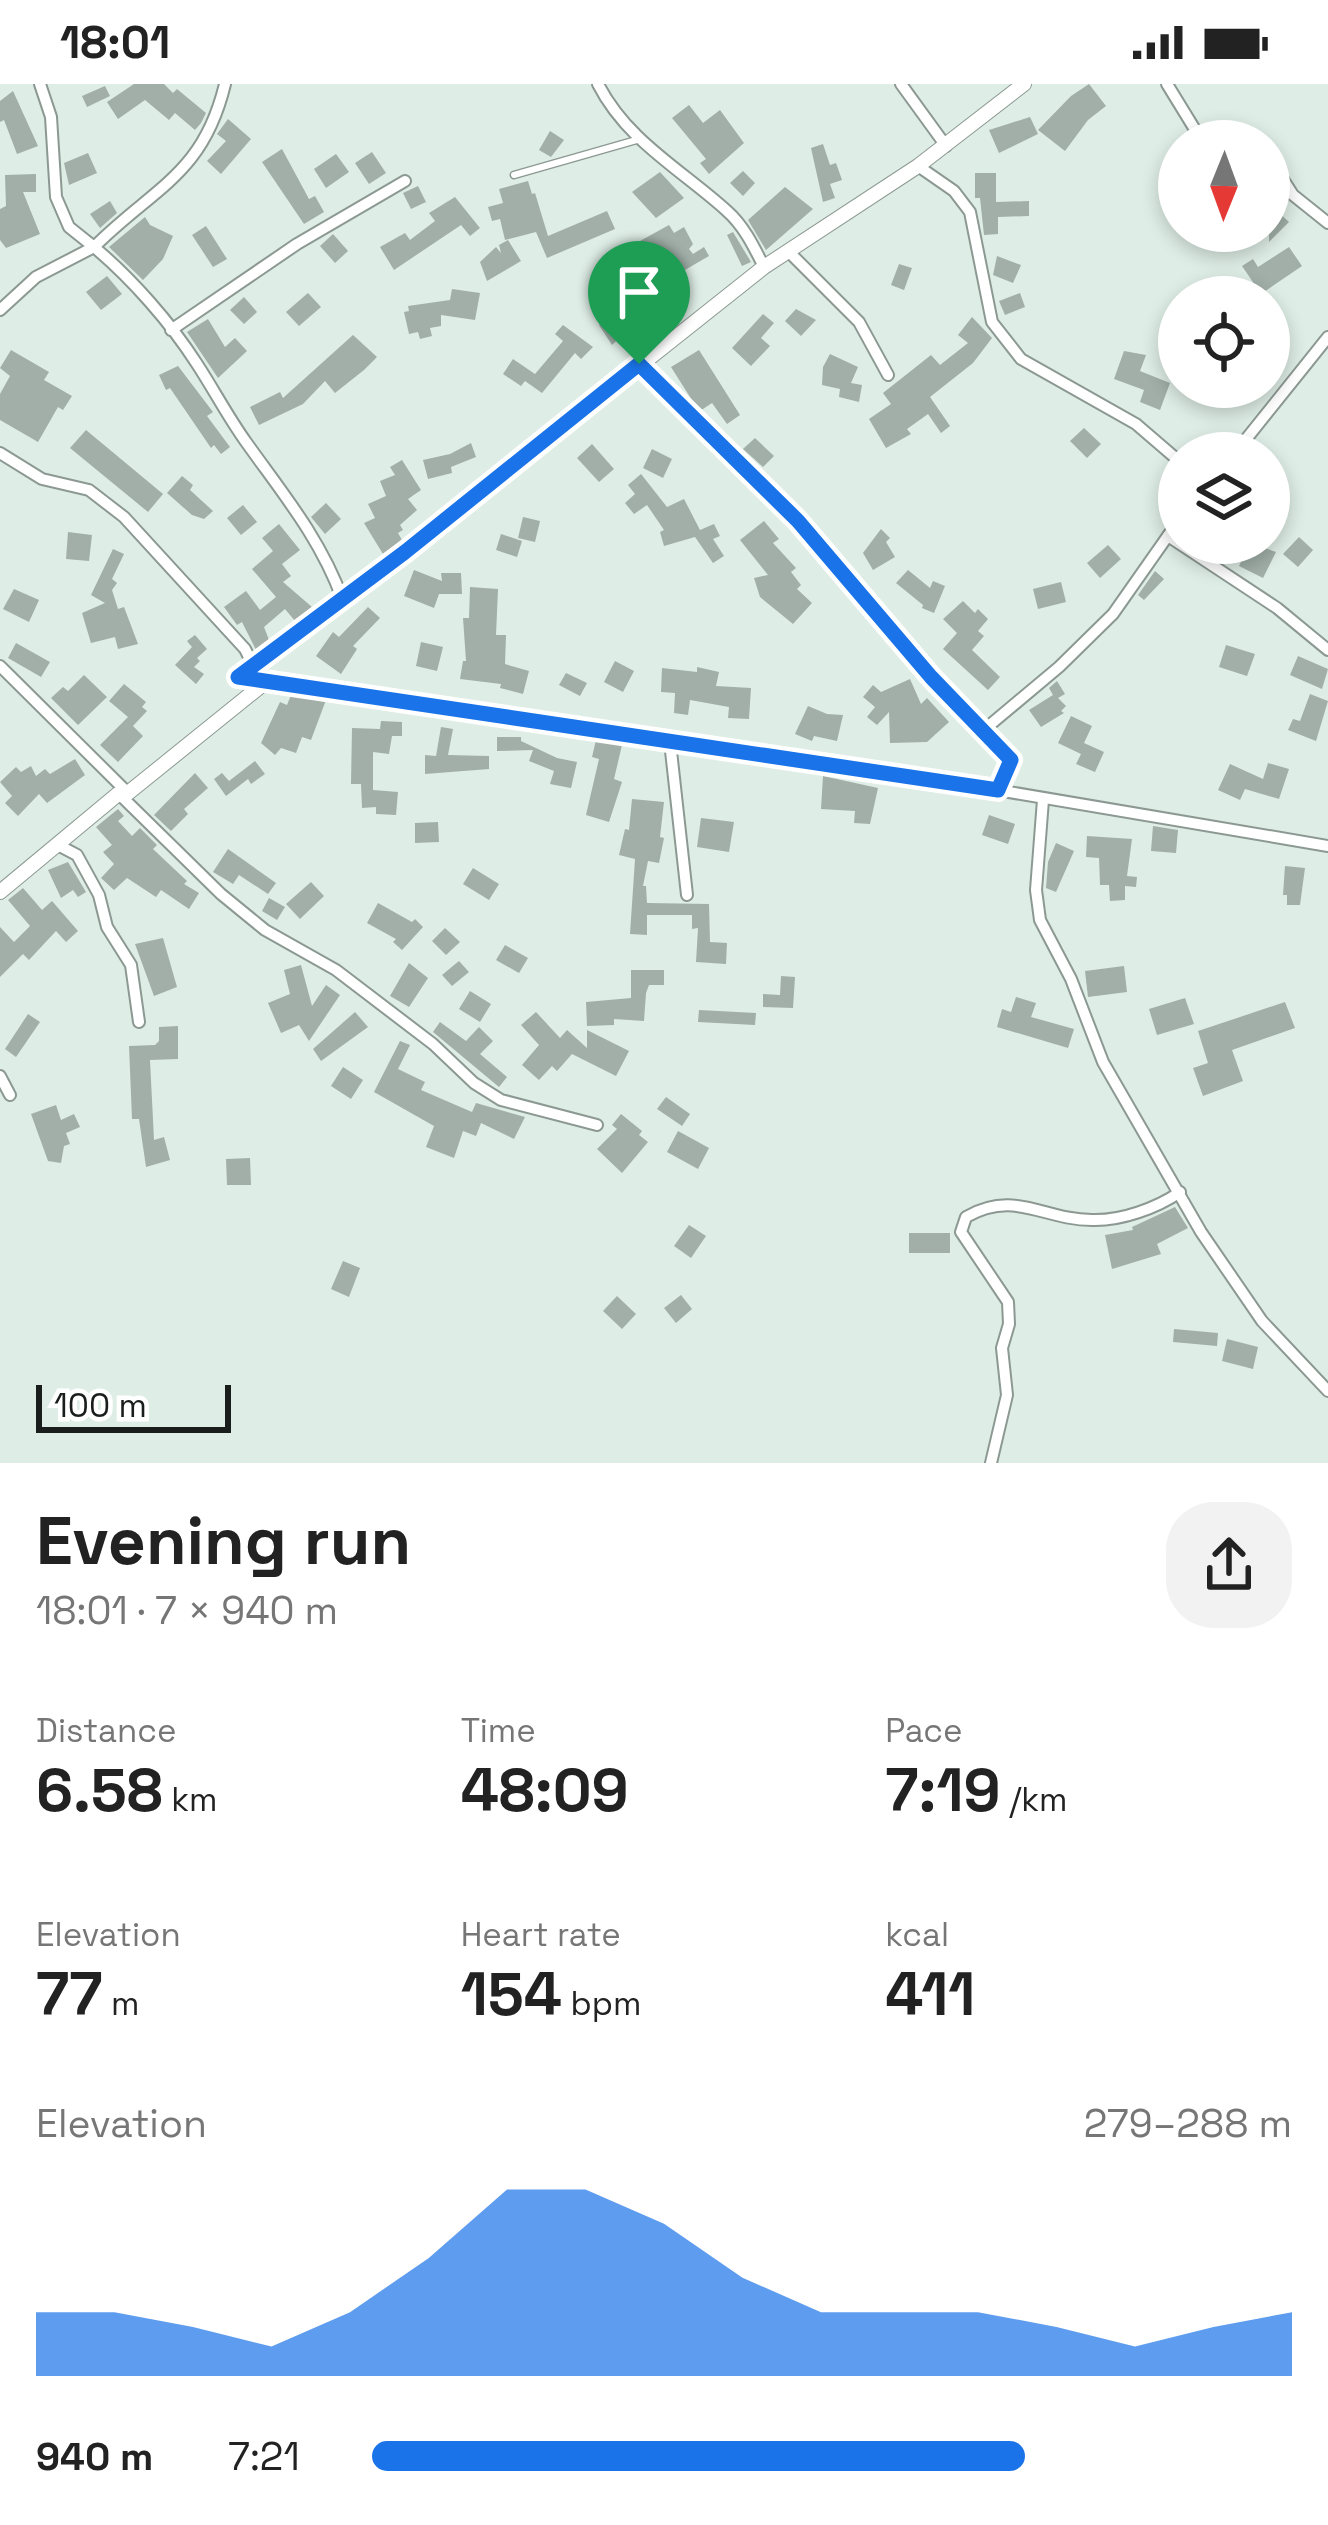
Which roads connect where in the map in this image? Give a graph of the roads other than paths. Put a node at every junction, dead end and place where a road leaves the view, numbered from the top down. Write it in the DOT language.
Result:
graph roads {
  1 [pos="40,84"];
  2 [pos="225,84"];
  3 [pos="598,84"];
  4 [pos="901,84"];
  5 [pos="1024,84"];
  6 [pos="1167,84"];
  7 [pos="1186,120"];
  8 [pos="640,140"];
  9 [pos="946,146"];
  10 [pos="918,166"];
  11 [pos="514,175"];
  12 [pos="405,181"];
  13 [pos="1290,190"];
  14 [pos="1328,223"];
  15 [pos="94,247"];
  16 [pos="789,252"];
  17 [pos="764,267"];
  18 [pos="0,310"];
  19 [pos="171,330"];
  20 [pos="1328,337"];
  21 [pos="639,364"];
  22 [pos="888,375"];
  23 [pos="1252,432"];
  24 [pos="1158,443"];
  25 [pos="0,452"];
  26 [pos="1158,550"];
  27 [pos="1210,564"];
  28 [pos="342,598"];
  29 [pos="1328,650"];
  30 [pos="2,668"];
  31 [pos="238,677"];
  32 [pos="262,685"];
  33 [pos="985,729"];
  34 [pos="670,742"];
  35 [pos="998,790"];
  36 [pos="123,794"];
  37 [pos="1043,800"];
  38 [pos="58,845"];
  39 [pos="1328,846"];
  40 [pos="0,892"];
  41 [pos="687,895"];
  42 [pos="139,1022"];
  43 [pos="0,1076"];
  44 [pos="10,1095"];
  45 [pos="596,1125"];
  46 [pos="1180,1192"];
  47 [pos="1328,1391"];
  48 [pos="991,1463"];
  1 -- 15 [label="street"];
  2 -- 15 [label="street"];
  3 -- 8 [label="street"];
  4 -- 9 [label="street"];
  5 -- 9 [label="street"];
  6 -- 7 [label="street"];
  8 -- 11 [label="lane"];
  8 -- 17 [label="street"];
  9 -- 10 [label="street"];
  10 -- 16 [label="street"];
  10 -- 24 [label="street"];
  12 -- 19 [label="street"];
  13 -- 14 [label="street"];
  15 -- 18 [label="street"];
  15 -- 19 [label="street"];
  16 -- 17 [label="street"];
  16 -- 22 [label="street"];
  17 -- 21 [label="street"];
  19 -- 28 [label="street"];
  20 -- 23 [label="street"];
  21 -- 28 [label="street"];
  21 -- 33 [label="street"];
  25 -- 32 [label="street"];
  26 -- 33 [label="street"];
  27 -- 29 [label="street"];
  28 -- 31 [label="street"];
  30 -- 36 [label="street"];
  31 -- 32 [label="street"];
  31 -- 34 [label="street"];
  32 -- 36 [label="street"];
  33 -- 35 [label="street"];
  34 -- 35 [label="street"];
  34 -- 41 [label="street"];
  35 -- 37 [label="street"];
  36 -- 38 [label="street"];
  36 -- 45 [label="street"];
  37 -- 39 [label="street"];
  37 -- 46 [label="street"];
  38 -- 40 [label="street"];
  38 -- 42 [label="street"];
  43 -- 44 [label="street"];
  46 -- 47 [label="street"];
  46 -- 48 [label="street"];
}
